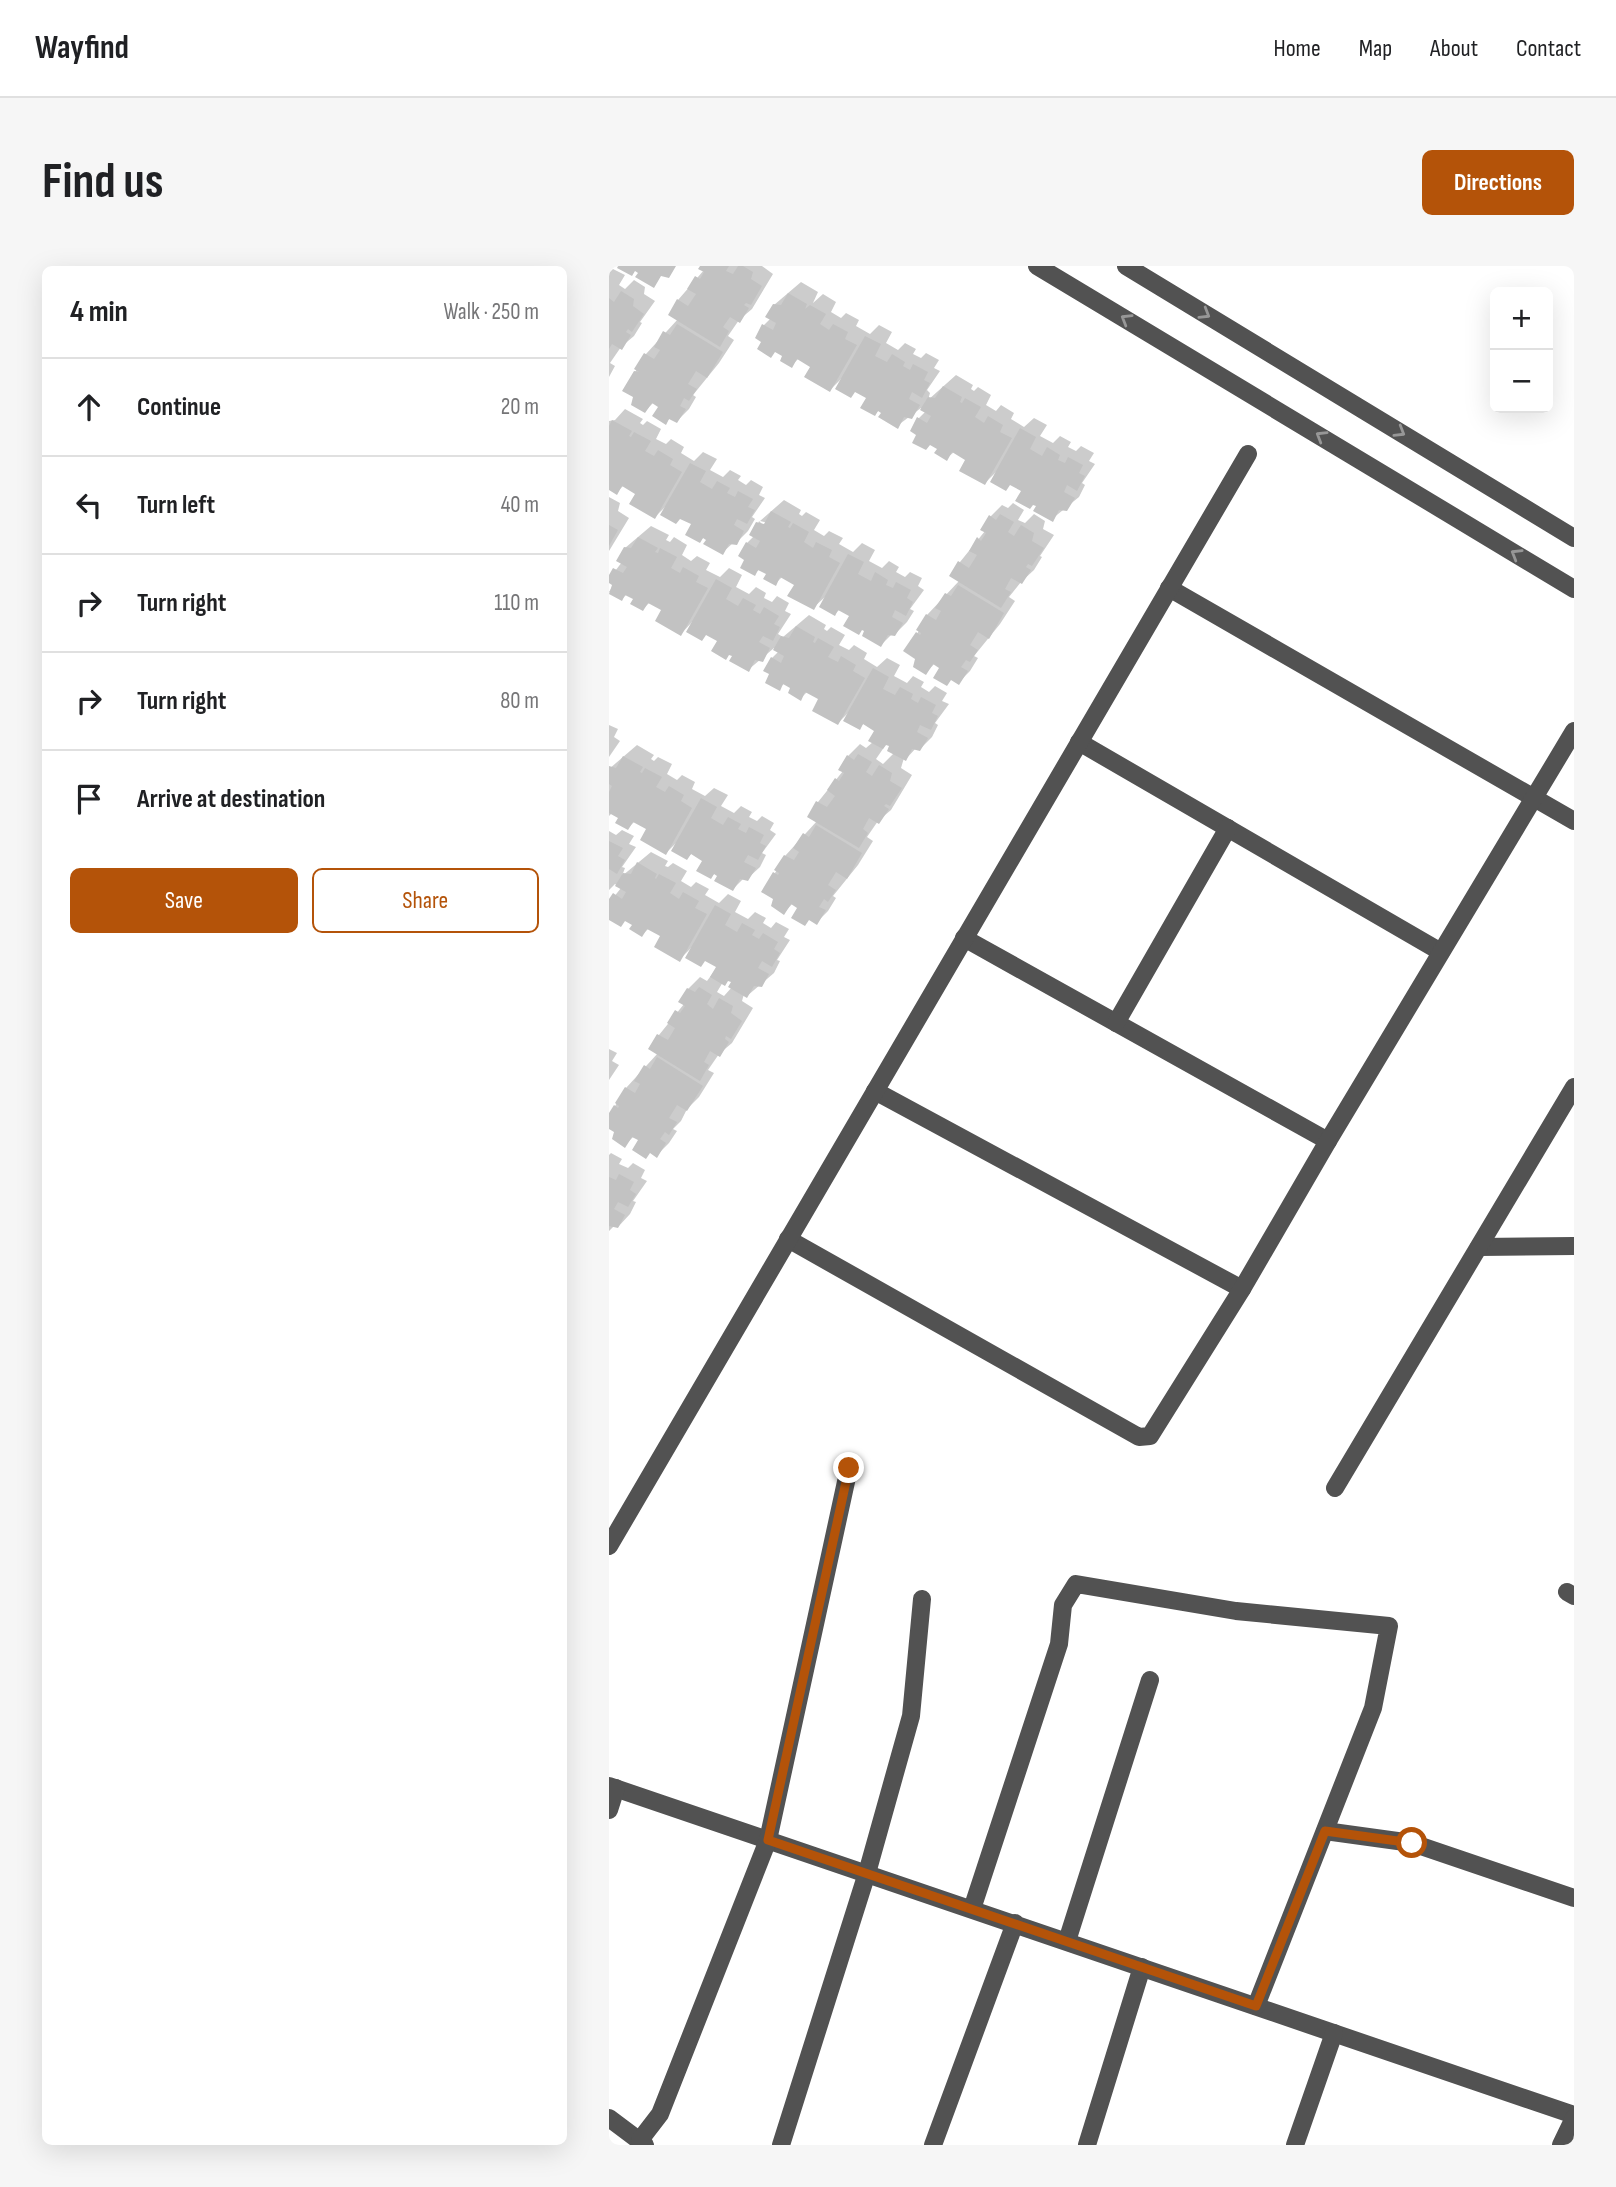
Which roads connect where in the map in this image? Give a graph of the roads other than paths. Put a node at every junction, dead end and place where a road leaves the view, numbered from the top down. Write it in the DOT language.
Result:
graph roads {
  1 [pos="1037,266"];
  2 [pos="1126,266"];
  3 [pos="1248,454"];
  4 [pos="1574,537"];
  5 [pos="1169,588"];
  6 [pos="1574,589"];
  7 [pos="1574,731"];
  8 [pos="1079,742"];
  9 [pos="1534,797"];
  10 [pos="1574,821"];
  11 [pos="1228,828"];
  12 [pos="964,938"];
  13 [pos="1441,952"];
  14 [pos="1116,1023"];
  15 [pos="1574,1087"];
  16 [pos="875,1091"];
  17 [pos="1328,1141"];
  18 [pos="788,1239"];
  19 [pos="1574,1246"];
  20 [pos="1479,1247"];
  21 [pos="1242,1289"];
  22 [pos="849,1468"];
  23 [pos="1335,1488"];
  24 [pos="609,1546"];
  25 [pos="922,1599"];
  26 [pos="1150,1680"];
  27 [pos="612,1787"];
  28 [pos="609,1810"];
  29 [pos="1325,1831"];
  30 [pos="768,1840"];
  31 [pos="867,1874"];
  32 [pos="1572,1893"];
  33 [pos="972,1909"];
  34 [pos="1015,1923"];
  35 [pos="1067,1941"];
  36 [pos="1143,1967"];
  37 [pos="1256,2006"];
  38 [pos="1334,2033"];
  39 [pos="1574,2116"];
  40 [pos="609,2118"];
  41 [pos="642,2143"];
  42 [pos="781,2145"];
  43 [pos="933,2145"];
  44 [pos="1087,2145"];
  45 [pos="1295,2145"];
  46 [pos="1561,2145"];
  6 -- 1 [label="street, one-way"];
  2 -- 4 [label="street, one-way"];
  3 -- 5 [label="street"];
  5 -- 8 [label="street"];
  5 -- 9 [label="street"];
  7 -- 9 [label="street"];
  8 -- 11 [label="street"];
  8 -- 12 [label="street"];
  9 -- 10 [label="street"];
  9 -- 13 [label="street"];
  11 -- 13 [label="street"];
  11 -- 14 [label="street"];
  12 -- 14 [label="street"];
  12 -- 16 [label="street"];
  13 -- 17 [label="street"];
  14 -- 17 [label="street"];
  15 -- 20 [label="street"];
  16 -- 18 [label="street"];
  16 -- 21 [label="street"];
  17 -- 21 [label="street"];
  18 -- 21 [label="street"];
  18 -- 24 [label="street"];
  19 -- 20 [label="street"];
  20 -- 23 [label="street"];
  22 -- 30 [label="street"];
  25 -- 31 [label="street"];
  26 -- 35 [label="street"];
  27 -- 28 [label="street"];
  27 -- 30 [label="street"];
  29 -- 32 [label="street"];
  29 -- 33 [label="street"];
  29 -- 37 [label="street"];
  30 -- 31 [label="street"];
  30 -- 41 [label="street"];
  31 -- 33 [label="street"];
  31 -- 42 [label="street"];
  33 -- 34 [label="street"];
  34 -- 35 [label="street"];
  34 -- 43 [label="street"];
  35 -- 36 [label="street"];
  36 -- 37 [label="street"];
  36 -- 44 [label="street"];
  37 -- 38 [label="street"];
  38 -- 39 [label="street"];
  38 -- 45 [label="street"];
  39 -- 46 [label="street"];
  40 -- 41 [label="street"];
}
